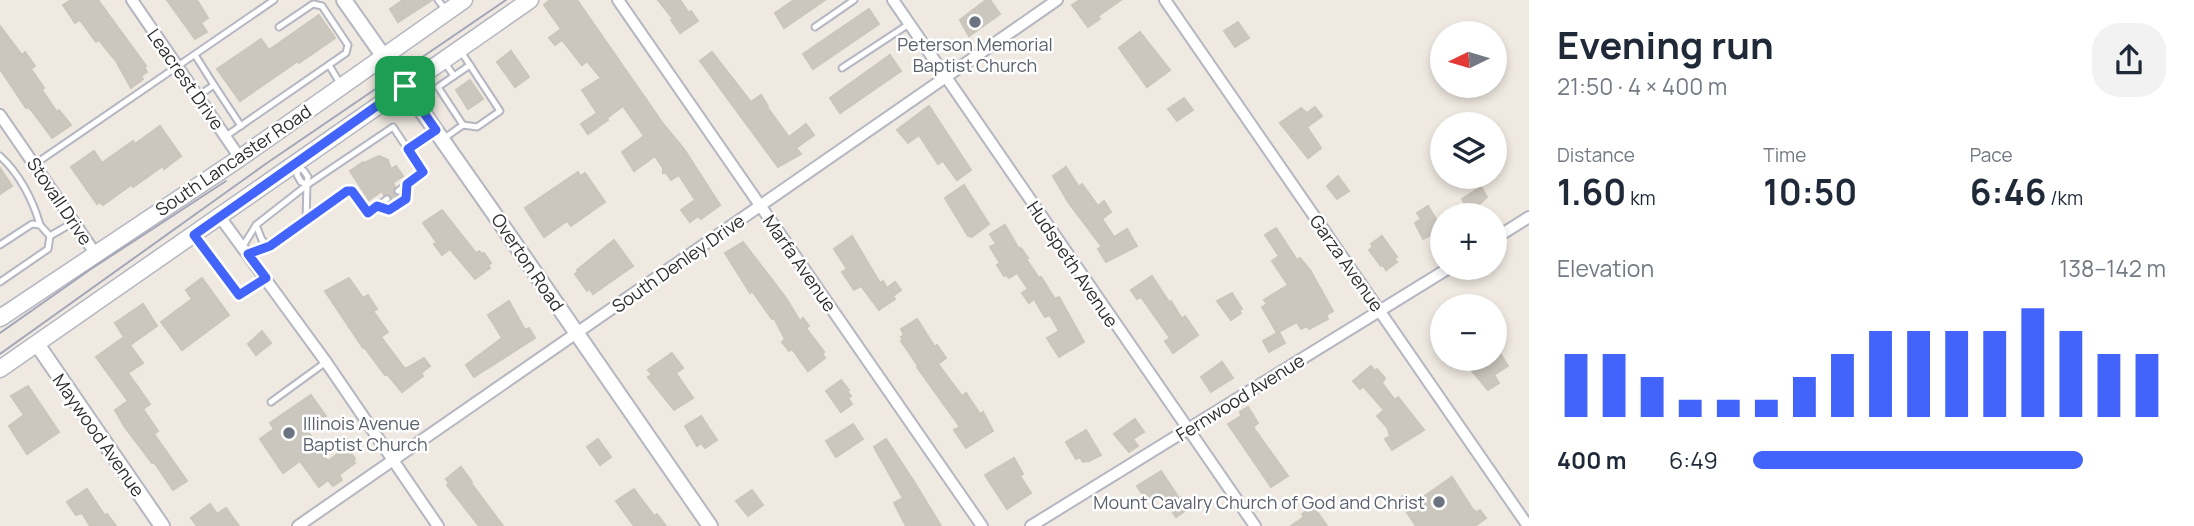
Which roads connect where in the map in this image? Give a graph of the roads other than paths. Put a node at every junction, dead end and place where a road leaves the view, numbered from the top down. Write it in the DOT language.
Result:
graph roads {
  1 [pos="132,0"];
  2 [pos="274,0"];
  3 [pos="464,0"];
  4 [pos="530,0"];
  5 [pos="618,0"];
  6 [pos="854,0"];
  7 [pos="893,0"];
  8 [pos="1057,0"];
  9 [pos="1164,0"];
  10 [pos="348,1"];
  11 [pos="443,6"];
  12 [pos="909,24"];
  13 [pos="279,27"];
  14 [pos="814,27"];
  15 [pos="460,49"];
  16 [pos="195,55"];
  17 [pos="383,56"];
  18 [pos="444,60"];
  19 [pos="329,65"];
  20 [pos="470,65"];
  21 [pos="178,67"];
  22 [pos="842,68"];
  23 [pos="454,76"];
  24 [pos="945,77"];
  25 [pos="214,85"];
  26 [pos="341,85"];
  27 [pos="405,86"];
  28 [pos="198,96"];
  29 [pos="0,115"];
  30 [pos="463,125"];
  31 [pos="241,126"];
  32 [pos="440,135"];
  33 [pos="226,136"];
  34 [pos="408,149"];
  35 [pos="0,156"];
  36 [pos="240,158"];
  37 [pos="35,164"];
  38 [pos="297,167"];
  39 [pos="307,184"];
  40 [pos="407,184"];
  41 [pos="398,191"];
  42 [pos="387,199"];
  43 [pos="377,206"];
  44 [pos="760,206"];
  45 [pos="220,217"];
  46 [pos="1529,217"];
  47 [pos="306,220"];
  48 [pos="74,222"];
  49 [pos="40,225"];
  50 [pos="256,225"];
  51 [pos="1507,231"];
  52 [pos="194,235"];
  53 [pos="50,236"];
  54 [pos="0,245"];
  55 [pos="270,246"];
  56 [pos="246,250"];
  57 [pos="95,253"];
  58 [pos="266,278"];
  59 [pos="1430,279"];
  60 [pos="0,282"];
  61 [pos="1380,311"];
  62 [pos="0,318"];
  63 [pos="576,334"];
  64 [pos="37,344"];
  65 [pos="326,362"];
  66 [pos="0,369"];
  67 [pos="271,402"];
  68 [pos="1187,430"];
  69 [pos="392,460"];
  70 [pos="162,526"];
  71 [pos="298,526"];
  72 [pos="438,526"];
  73 [pos="710,526"];
  74 [pos="982,526"];
  75 [pos="1031,526"];
  76 [pos="1255,526"];
  77 [pos="1528,526"];
  1 -- 21 [label="street, Leacrest Drive"];
  2 -- 16 [label="lane"];
  3 -- 11 [label="main road, South Lancaster Road"];
  4 -- 15 [label="main road"];
  5 -- 44 [label="street, Marfa Avenue"];
  6 -- 14 [label="lane"];
  7 -- 12 [label="street, Hudspeth Avenue"];
  8 -- 24 [label="street, South Denley Drive"];
  9 -- 61 [label="street, Garza Avenue"];
  10 -- 17 [label="street, Overton Road"];
  11 -- 17 [label="main road, South Lancaster Road"];
  12 -- 22 [label="lane"];
  12 -- 24 [label="street, Hudspeth Avenue"];
  13 -- 19 [label="lane"];
  15 -- 18 [label="main road"];
  15 -- 20 [label="lane"];
  16 -- 21 [label="lane"];
  16 -- 25 [label="lane"];
  17 -- 26 [label="main road, South Lancaster Road"];
  17 -- 27 [label="street, Overton Road"];
  18 -- 23 [label="lane"];
  18 -- 27 [label="main road"];
  19 -- 26 [label="lane"];
  19 -- 31 [label="lane"];
  20 -- 23 [label="lane"];
  20 -- 30 [label="lane"];
  21 -- 28 [label="street, Leacrest Drive"];
  21 -- 37 [label="lane"];
  23 -- 30 [label="lane"];
  24 -- 44 [label="street, South Denley Drive"];
  24 -- 68 [label="street, Hudspeth Avenue"];
  25 -- 28 [label="lane"];
  25 -- 31 [label="lane"];
  26 -- 36 [label="main road, South Lancaster Road"];
  27 -- 32 [label="street, Overton Road"];
  27 -- 38 [label="main road"];
  28 -- 33 [label="street, Leacrest Drive"];
  29 -- 37 [label="street, Stovall Drive"];
  30 -- 32 [label="lane"];
  31 -- 33 [label="lane"];
  32 -- 34 [label="lane"];
  32 -- 63 [label="street, Overton Road"];
  33 -- 36 [label="street, Leacrest Drive"];
  34 -- 39 [label="lane"];
  34 -- 40 [label="lane"];
  35 -- 49 [label="lane"];
  36 -- 57 [label="main road, South Lancaster Road"];
  37 -- 48 [label="street, Stovall Drive"];
  38 -- 39 [label="lane"];
  38 -- 45 [label="main road"];
  39 -- 47 [label="lane"];
  39 -- 50 [label="lane"];
  40 -- 41 [label="lane"];
  40 -- 43 [label="lane"];
  42 -- 43 [label="lane"];
  43 -- 47 [label="lane"];
  44 -- 63 [label="street, South Denley Drive"];
  44 -- 74 [label="street, Marfa Avenue"];
  45 -- 52 [label="main road"];
  45 -- 56 [label="street"];
  46 -- 51 [label="street"];
  47 -- 55 [label="lane"];
  48 -- 53 [label="lane"];
  48 -- 57 [label="street, Stovall Drive"];
  49 -- 53 [label="lane"];
  49 -- 54 [label="lane"];
  50 -- 55 [label="lane"];
  50 -- 56 [label="lane"];
  52 -- 58 [label="lane"];
  52 -- 64 [label="main road"];
  53 -- 60 [label="lane"];
  55 -- 56 [label="lane"];
  56 -- 58 [label="street"];
  57 -- 62 [label="main road, South Lancaster Road"];
  58 -- 65 [label="street"];
  59 -- 61 [label="street, Fernwood Avenue"];
  61 -- 68 [label="street, Fernwood Avenue"];
  61 -- 77 [label="street, Garza Avenue"];
  63 -- 69 [label="street, South Denley Drive"];
  63 -- 73 [label="street, Overton Road"];
  64 -- 66 [label="main road"];
  64 -- 70 [label="street, Maywood Avenue"];
  65 -- 67 [label="lane"];
  65 -- 69 [label="street"];
  68 -- 75 [label="street, Fernwood Avenue"];
  68 -- 76 [label="street, Hudspeth Avenue"];
  69 -- 71 [label="street, South Denley Drive"];
  69 -- 72 [label="street"];
}
